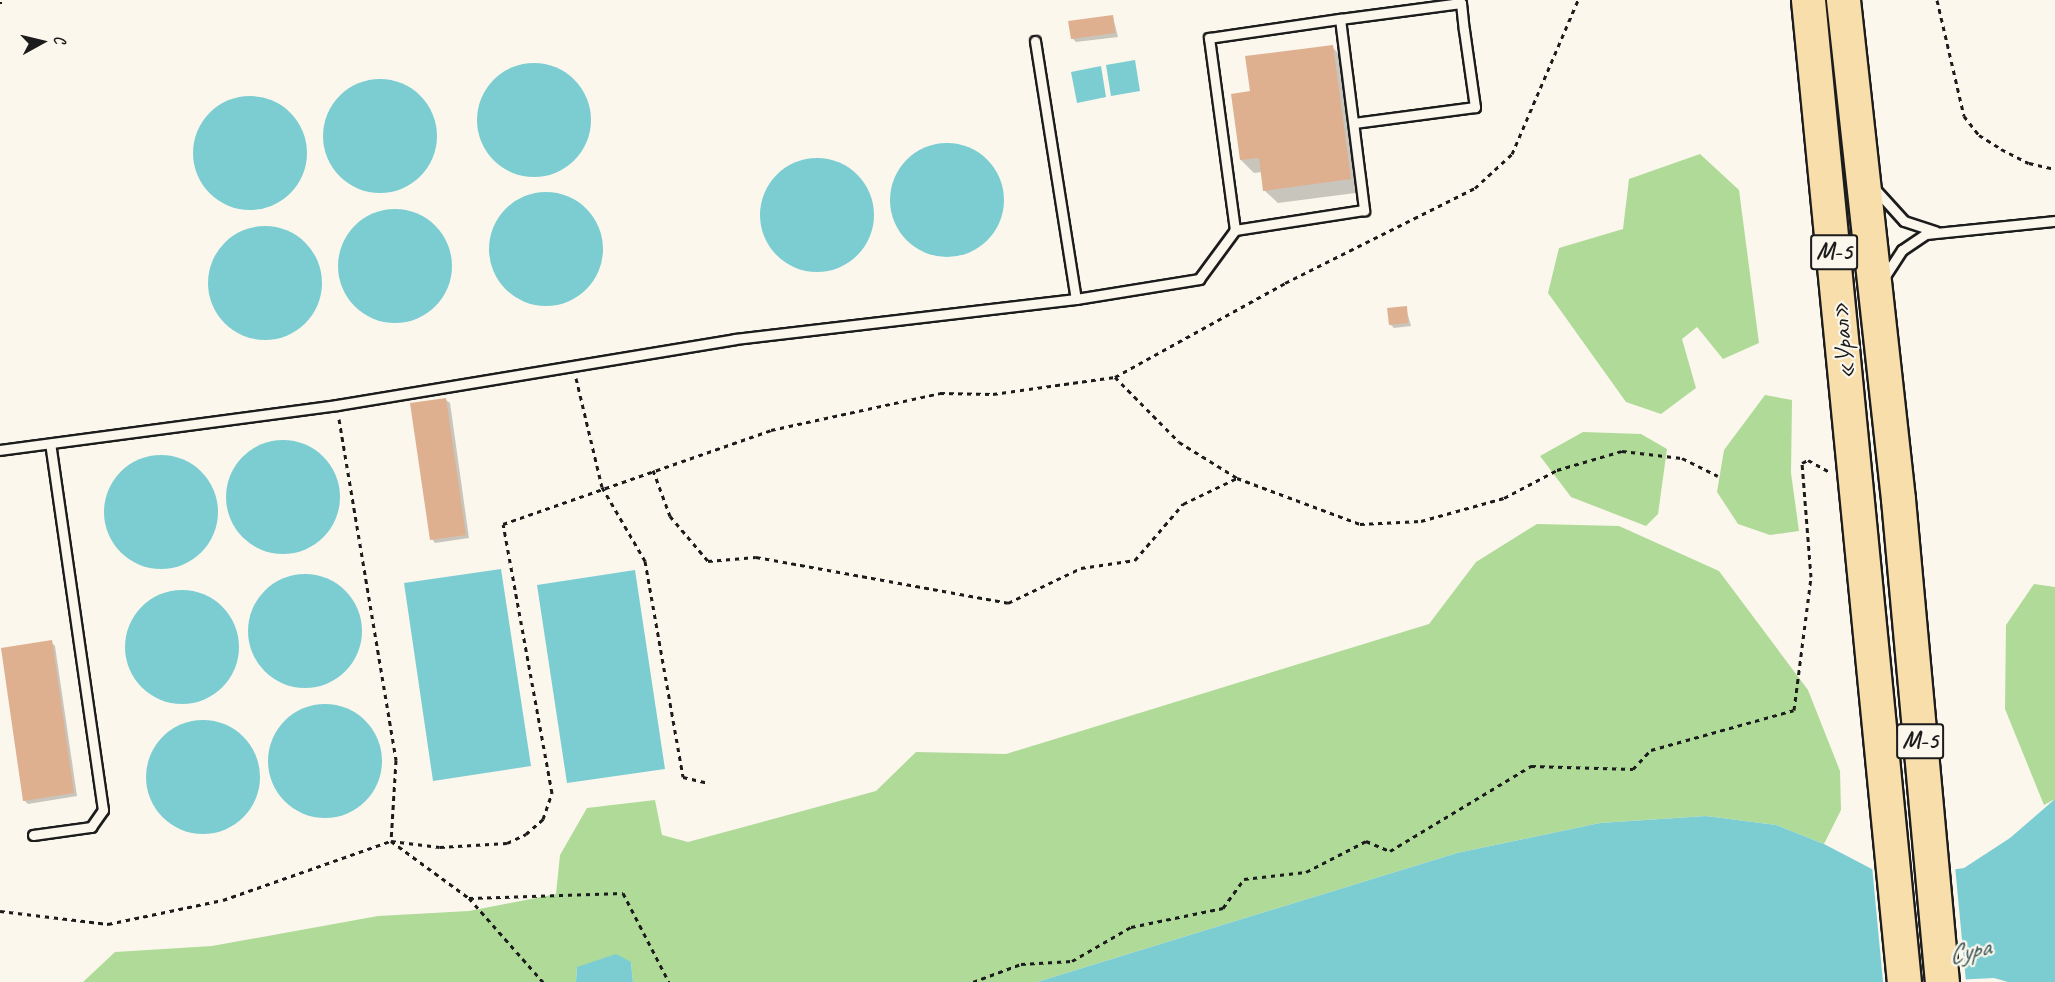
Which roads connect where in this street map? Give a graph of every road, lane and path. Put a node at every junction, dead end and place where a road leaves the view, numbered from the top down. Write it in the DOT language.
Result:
graph roads {
  1 [pos="1578,0"];
  2 [pos="1808,0"];
  3 [pos="1843,0"];
  4 [pos="1937,0"];
  5 [pos="1340,20"];
  6 [pos="1035,41"];
  7 [pos="1354,123"];
  8 [pos="1861,160"];
  9 [pos="2055,169"];
  10 [pos="2055,220"];
  11 [pos="1235,230"];
  12 [pos="1938,231"];
  13 [pos="1076,299"];
  14 [pos="1878,314"];
  15 [pos="574,366"];
  16 [pos="1115,377"];
  17 [pos="337,405"];
  18 [pos="50,444"];
  19 [pos="0,450"];
  20 [pos="653,470"];
  21 [pos="1834,474"];
  22 [pos="1718,476"];
  23 [pos="1237,478"];
  24 [pos="602,487"];
  25 [pos="705,782"];
  26 [pos="33,836"];
  27 [pos="391,841"];
  28 [pos="469,898"];
  29 [pos="0,911"];
  30 [pos="543,982"];
  31 [pos="669,982"];
  32 [pos="973,982"];
  33 [pos="1904,982"];
  34 [pos="1942,982"];
  1 -- 16 [label="path"];
  2 -- 33 [label="highway, «Урал» / М-5"];
  3 -- 8 [label="highway, «Урал» / М-5"];
  4 -- 9 [label="path"];
  5 -- 7 [label="lane"];
  5 -- 7 [label="lane"];
  5 -- 11 [label="lane"];
  6 -- 13 [label="lane"];
  7 -- 11 [label="lane"];
  8 -- 12 [label="lane"];
  8 -- 14 [label="highway, «Урал» / М-5"];
  10 -- 12 [label="lane"];
  11 -- 13 [label="lane"];
  12 -- 14 [label="lane"];
  13 -- 15 [label="lane"];
  14 -- 34 [label="highway, «Урал» / М-5"];
  15 -- 17 [label="lane"];
  15 -- 24 [label="path"];
  16 -- 20 [label="path"];
  16 -- 23 [label="path"];
  17 -- 18 [label="lane"];
  17 -- 27 [label="path"];
  18 -- 19 [label="lane"];
  18 -- 26 [label="lane"];
  20 -- 23 [label="path"];
  20 -- 24 [label="path"];
  21 -- 32 [label="path"];
  22 -- 23 [label="path"];
  24 -- 25 [label="path"];
  24 -- 27 [label="path"];
  27 -- 28 [label="path"];
  27 -- 29 [label="path"];
  28 -- 30 [label="path"];
  28 -- 31 [label="path"];
}
